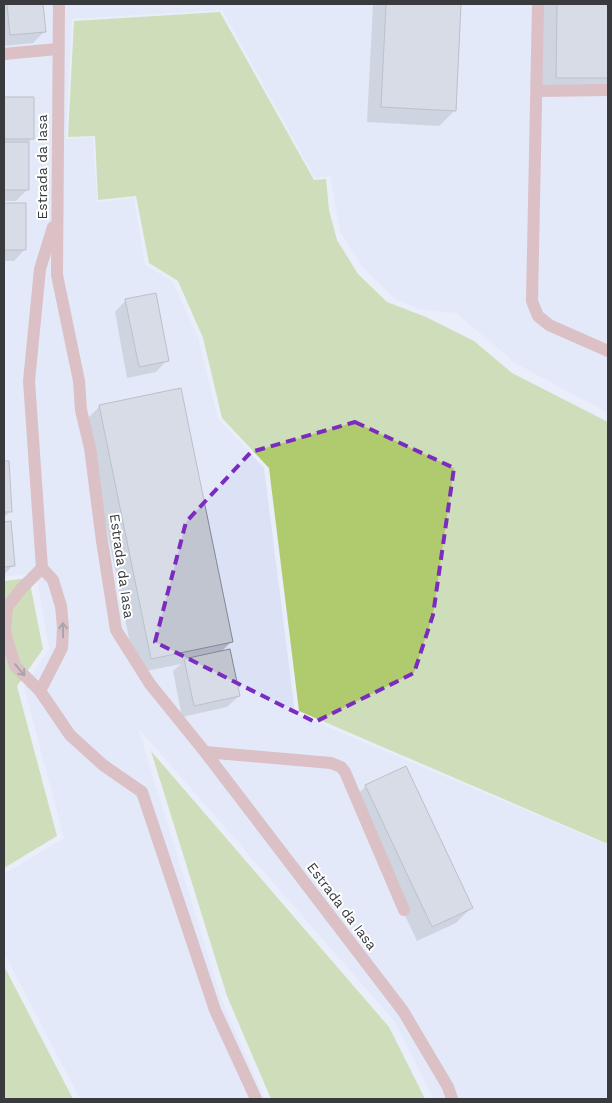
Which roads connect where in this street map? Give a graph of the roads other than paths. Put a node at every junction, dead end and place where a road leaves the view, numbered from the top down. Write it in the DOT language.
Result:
graph roads {
  1 [pos="59,4"];
  2 [pos="538,4"];
  3 [pos="57,49"];
  4 [pos="4,54"];
  5 [pos="608,90"];
  6 [pos="537,91"];
  7 [pos="57,215"];
  8 [pos="608,351"];
  9 [pos="42,568"];
  10 [pos="40,691"];
  11 [pos="205,752"];
  12 [pos="404,910"];
  13 [pos="450,1093"];
  14 [pos="256,1099"];
  1 -- 3 [label="lane, Estrada da Iasa"];
  2 -- 6 [label="lane"];
  3 -- 4 [label="lane"];
  3 -- 7 [label="lane, Estrada da Iasa"];
  5 -- 6 [label="lane"];
  6 -- 8 [label="lane"];
  7 -- 9 [label="lane"];
  7 -- 11 [label="lane, Estrada da Iasa"];
  10 -- 9 [label="lane, one-way"];
  9 -- 10 [label="lane, one-way"];
  10 -- 14 [label="lane"];
  11 -- 12 [label="lane"];
  11 -- 13 [label="lane, Estrada da Iasa"];
}
